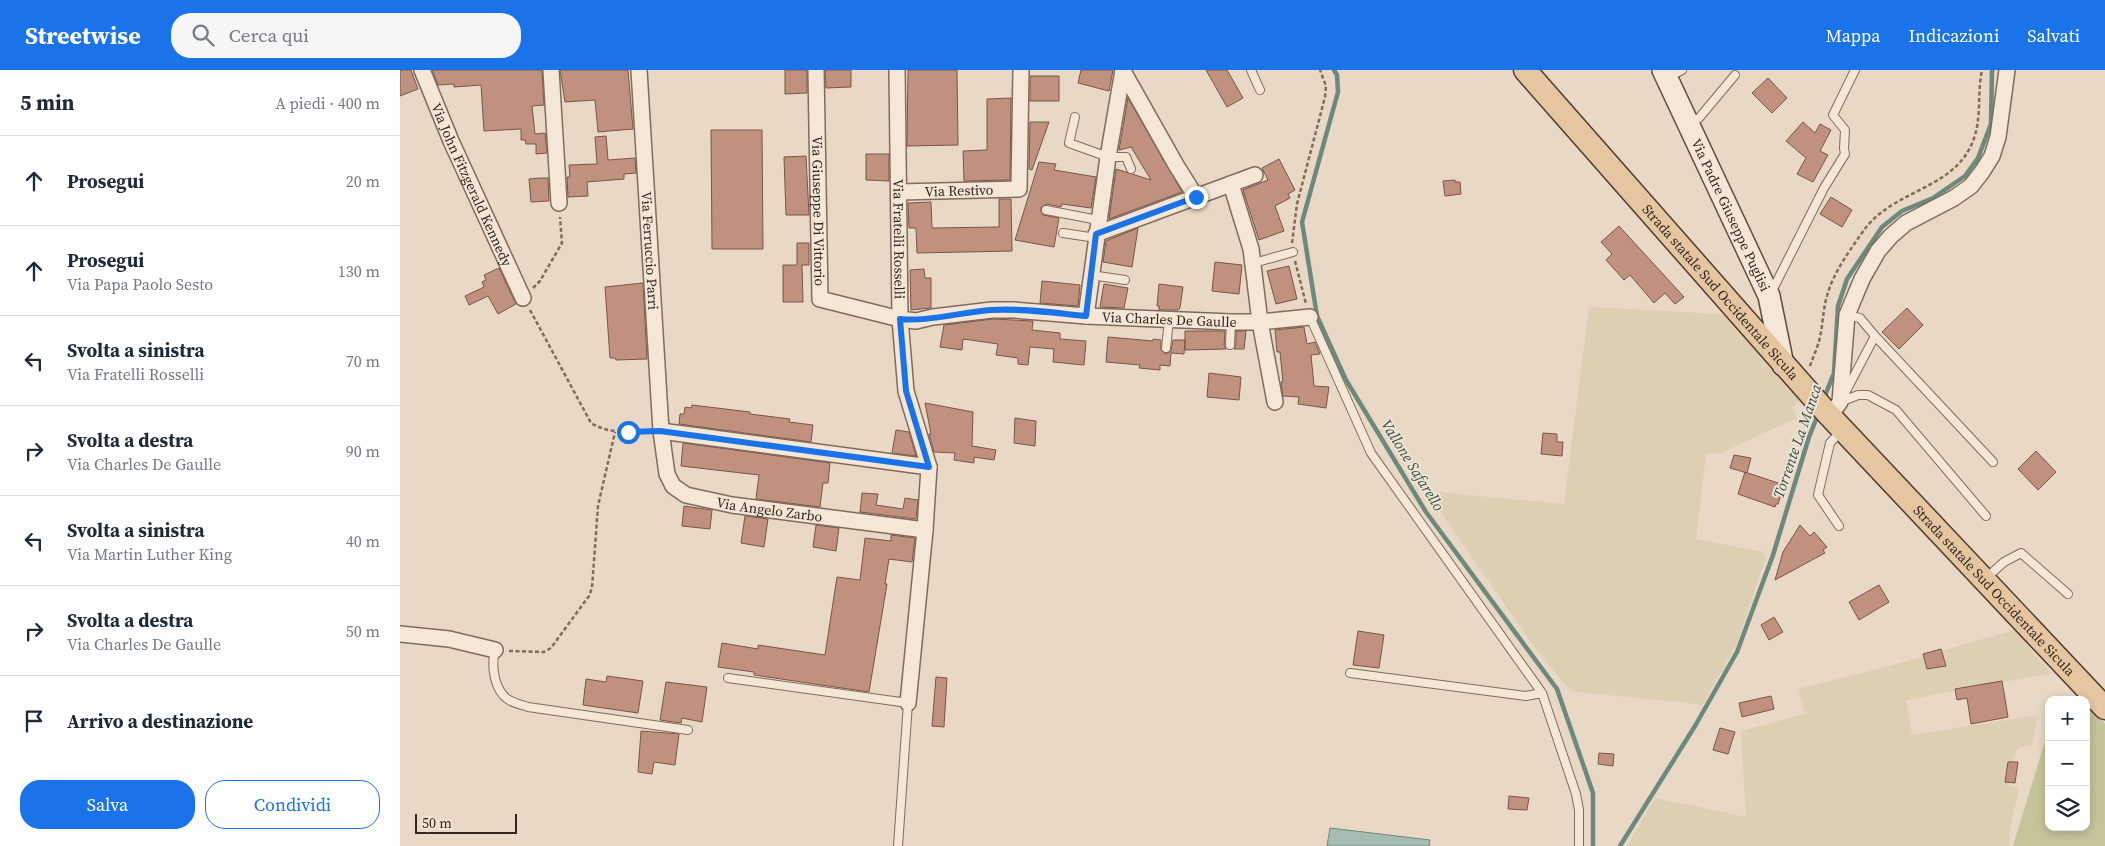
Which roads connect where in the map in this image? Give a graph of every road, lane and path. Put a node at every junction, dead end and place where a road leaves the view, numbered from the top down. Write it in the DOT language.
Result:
graph roads {
  1 [pos="422,70"];
  2 [pos="551,70"];
  3 [pos="639,70"];
  4 [pos="816,70"];
  5 [pos="897,70"];
  6 [pos="1021,70"];
  7 [pos="1123,70"];
  8 [pos="1251,70"];
  9 [pos="1320,70"];
  10 [pos="1525,70"];
  11 [pos="1855,70"];
  12 [pos="2007,70"];
  13 [pos="1671,73"];
  14 [pos="1735,75"];
  15 [pos="1260,90"];
  16 [pos="1075,117"];
  17 [pos="1689,125"];
  18 [pos="1108,157"];
  19 [pos="1132,169"];
  20 [pos="1255,174"];
  21 [pos="1231,184"];
  22 [pos="900,192"];
  23 [pos="1196,197"];
  24 [pos="559,203"];
  25 [pos="1046,210"];
  26 [pos="1097,231"];
  27 [pos="1063,233"];
  28 [pos="1293,252"];
  29 [pos="1254,263"];
  30 [pos="1091,275"];
  31 [pos="1125,280"];
  32 [pos="1769,296"];
  33 [pos="523,298"];
  34 [pos="1847,315"];
  35 [pos="1086,316"];
  36 [pos="1310,317"];
  37 [pos="900,319"];
  38 [pos="1169,320"];
  39 [pos="1231,322"];
  40 [pos="1260,322"];
  41 [pos="1875,336"];
  42 [pos="1230,345"];
  43 [pos="1166,348"];
  44 [pos="1783,365"];
  45 [pos="1275,402"];
  46 [pos="1831,412"];
  47 [pos="660,431"];
  48 [pos="615,432"];
  49 [pos="1993,462"];
  50 [pos="929,467"];
  51 [pos="1986,516"];
  52 [pos="1839,526"];
  53 [pos="925,530"];
  54 [pos="1984,580"];
  55 [pos="2068,594"];
  56 [pos="400,634"];
  57 [pos="495,650"];
  58 [pos="1350,674"];
  59 [pos="728,678"];
  60 [pos="1542,693"];
  61 [pos="908,703"];
  62 [pos="2105,708"];
  63 [pos="688,730"];
  64 [pos="898,846"];
  65 [pos="1578,846"];
  1 -- 33 [label="street, Via John Fitzgerald Kennedy"];
  2 -- 24 [label="street"];
  3 -- 47 [label="street, Via Ferruccio Parri"];
  4 -- 37 [label="street, Via Giuseppe Di Vittorio"];
  5 -- 22 [label="street, Via Fratelli Rosselli"];
  6 -- 22 [label="street, Via Restivo"];
  7 -- 18 [label="street"];
  7 -- 23 [label="street"];
  8 -- 15 [label="lane"];
  9 -- 28 [label="path"];
  10 -- 44 [label="main road, Strada statale Sud Occidentale Sicula"];
  11 -- 32 [label="lane"];
  12 -- 34 [label="street"];
  13 -- 17 [label="main road, Via Padre Giuseppe Puglisi"];
  14 -- 17 [label="lane"];
  16 -- 18 [label="lane"];
  17 -- 32 [label="main road, Via Padre Giuseppe Puglisi"];
  18 -- 19 [label="lane"];
  18 -- 26 [label="street"];
  20 -- 21 [label="street"];
  21 -- 23 [label="street"];
  21 -- 29 [label="street"];
  22 -- 37 [label="street, Via Fratelli Rosselli"];
  23 -- 26 [label="street"];
  24 -- 33 [label="path"];
  25 -- 26 [label="lane"];
  26 -- 27 [label="lane"];
  26 -- 30 [label="street"];
  28 -- 29 [label="lane"];
  28 -- 36 [label="path"];
  29 -- 40 [label="street"];
  30 -- 31 [label="lane"];
  30 -- 35 [label="street"];
  32 -- 44 [label="main road, Via Padre Giuseppe Puglisi"];
  33 -- 48 [label="path"];
  34 -- 41 [label="lane"];
  34 -- 46 [label="street"];
  35 -- 37 [label="street, Via Charles De Gaulle"];
  35 -- 38 [label="street, Via Charles De Gaulle"];
  36 -- 40 [label="street, Via Charles De Gaulle"];
  36 -- 60 [label="lane"];
  37 -- 50 [label="street, Via Fratelli Rosselli"];
  38 -- 39 [label="street, Via Charles De Gaulle"];
  38 -- 43 [label="lane"];
  39 -- 40 [label="street, Via Charles De Gaulle"];
  39 -- 42 [label="lane"];
  40 -- 45 [label="street"];
  41 -- 46 [label="lane"];
  41 -- 49 [label="lane"];
  44 -- 46 [label="main road, Strada statale Sud Occidentale Sicula"];
  46 -- 51 [label="lane"];
  46 -- 52 [label="lane"];
  46 -- 54 [label="main road, Strada statale Sud Occidentale Sicula"];
  47 -- 48 [label="path"];
  47 -- 50 [label="street"];
  47 -- 53 [label="street, Via Angelo Zarbo"];
  48 -- 57 [label="path"];
  50 -- 53 [label="street, Via Fratelli Rosselli"];
  53 -- 61 [label="street, Via Fratelli Rosselli"];
  54 -- 55 [label="lane"];
  54 -- 62 [label="main road, Strada statale Sud Occidentale Sicula"];
  56 -- 57 [label="street"];
  57 -- 63 [label="lane"];
  58 -- 60 [label="lane"];
  59 -- 61 [label="lane"];
  60 -- 65 [label="lane"];
  61 -- 64 [label="lane"];
}
